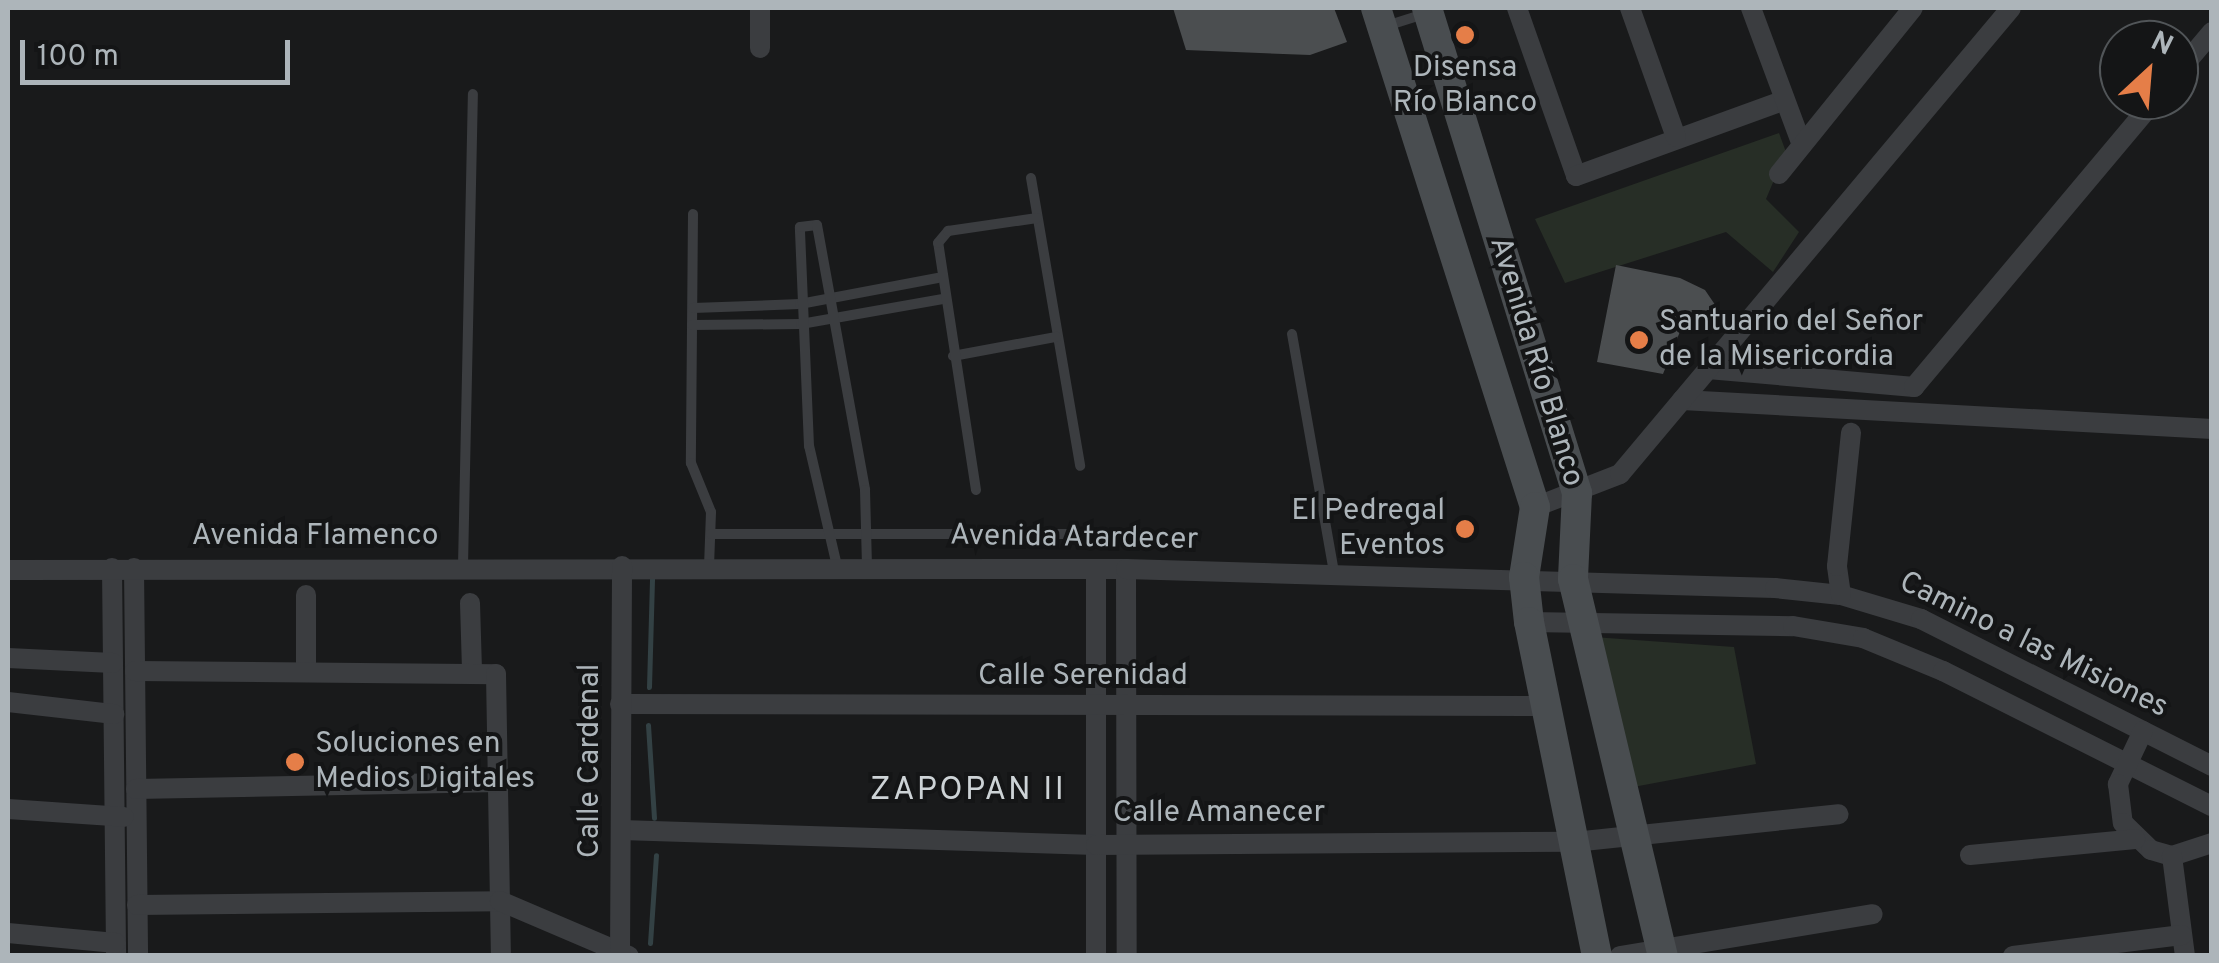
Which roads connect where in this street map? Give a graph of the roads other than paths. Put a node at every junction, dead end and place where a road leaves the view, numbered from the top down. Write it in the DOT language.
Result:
graph roads {
  1 [pos="760,8"];
  2 [pos="1517,8"];
  3 [pos="1630,8"];
  4 [pos="1913,8"];
  5 [pos="2011,8"];
  6 [pos="1431,9"];
  7 [pos="1757,11"];
  8 [pos="1379,17"];
  9 [pos="760,48"];
  10 [pos="473,94"];
  11 [pos="1782,101"];
  12 [pos="2137,120"];
  13 [pos="1676,137"];
  14 [pos="1802,145"];
  15 [pos="1778,174"];
  16 [pos="1031,178"];
  17 [pos="694,214"];
  18 [pos="1037,218"];
  19 [pos="938,278"];
  20 [pos="832,300"];
  21 [pos="943,300"];
  22 [pos="800,304"];
  23 [pos="692,308"];
  24 [pos="834,320"];
  25 [pos="801,324"];
  26 [pos="692,325"];
  27 [pos="1292,334"];
  28 [pos="1056,337"];
  29 [pos="953,356"];
  30 [pos="1708,369"];
  31 [pos="1914,387"];
  32 [pos="1682,400"];
  33 [pos="1912,414"];
  34 [pos="2212,429"];
  35 [pos="1851,433"];
  36 [pos="1080,466"];
  37 [pos="976,490"];
  38 [pos="1577,493"];
  39 [pos="1534,507"];
  40 [pos="711,534"];
  41 [pos="866,534"];
  42 [pos="1146,534"];
  43 [pos="832,535"];
  44 [pos="464,566"];
  45 [pos="622,566"];
  46 [pos="709,566"];
  47 [pos="837,566"];
  48 [pos="866,567"];
  49 [pos="112,568"];
  50 [pos="134,568"];
  51 [pos="1096,569"];
  52 [pos="1126,569"];
  53 [pos="8,570"];
  54 [pos="1334,573"];
  55 [pos="1524,577"];
  56 [pos="1573,579"];
  57 [pos="306,595"];
  58 [pos="1841,595"];
  59 [pos="470,602"];
  60 [pos="1528,622"];
  61 [pos="1584,623"];
  62 [pos="8,658"];
  63 [pos="113,663"];
  64 [pos="135,670"];
  65 [pos="306,671"];
  66 [pos="472,672"];
  67 [pos="8,702"];
  68 [pos="620,704"];
  69 [pos="1545,706"];
  70 [pos="1096,707"];
  71 [pos="1127,708"];
  72 [pos="114,714"];
  73 [pos="2143,731"];
  74 [pos="2127,763"];
  75 [pos="2212,766"];
  76 [pos="499,782"];
  77 [pos="136,788"];
  78 [pos="2212,806"];
  79 [pos="8,809"];
  80 [pos="1839,814"];
  81 [pos="126,817"];
  82 [pos="620,830"];
  83 [pos="2135,838"];
  84 [pos="1638,840"];
  85 [pos="1574,842"];
  86 [pos="2212,843"];
  87 [pos="1096,845"];
  88 [pos="1127,845"];
  89 [pos="1970,854"];
  90 [pos="2172,856"];
  91 [pos="500,901"];
  92 [pos="137,905"];
  93 [pos="1872,914"];
  94 [pos="8,933"];
  95 [pos="2184,945"];
  96 [pos="116,949"];
  97 [pos="1661,950"];
  98 [pos="620,955"];
  99 [pos="1621,955"];
  100 [pos="138,956"];
  101 [pos="501,956"];
  102 [pos="629,956"];
  103 [pos="1096,956"];
  104 [pos="1128,956"];
  105 [pos="1597,956"];
  106 [pos="2012,956"];
  1 -- 9 [label="street"];
  2 -- 13 [label="street"];
  3 -- 13 [label="street"];
  4 -- 14 [label="street"];
  5 -- 30 [label="street"];
  6 -- 8 [label="lane"];
  6 -- 38 [label="street, Avenida Río Blanco"];
  7 -- 11 [label="street"];
  8 -- 39 [label="street, Avenida Río Blanco"];
  10 -- 44 [label="lane"];
  11 -- 13 [label="street"];
  11 -- 14 [label="street"];
  12 -- 31 [label="street"];
  14 -- 15 [label="street"];
  16 -- 18 [label="lane"];
  17 -- 23 [label="lane"];
  18 -- 19 [label="lane"];
  18 -- 28 [label="lane"];
  19 -- 20 [label="lane"];
  19 -- 21 [label="lane"];
  20 -- 22 [label="lane"];
  20 -- 22 [label="lane"];
  20 -- 24 [label="lane"];
  21 -- 24 [label="lane"];
  21 -- 29 [label="lane"];
  22 -- 23 [label="lane"];
  22 -- 25 [label="lane"];
  23 -- 26 [label="lane"];
  24 -- 25 [label="lane"];
  24 -- 41 [label="lane"];
  25 -- 26 [label="lane"];
  25 -- 43 [label="lane"];
  26 -- 40 [label="lane"];
  27 -- 54 [label="lane"];
  28 -- 29 [label="lane"];
  28 -- 36 [label="lane"];
  29 -- 37 [label="lane"];
  30 -- 31 [label="street"];
  30 -- 32 [label="street"];
  31 -- 33 [label="street"];
  32 -- 33 [label="street"];
  32 -- 38 [label="street"];
  33 -- 34 [label="street"];
  35 -- 58 [label="street"];
  38 -- 39 [label="street"];
  38 -- 56 [label="street, Avenida Río Blanco"];
  39 -- 55 [label="street, Avenida Río Blanco"];
  40 -- 43 [label="lane"];
  40 -- 46 [label="lane"];
  41 -- 42 [label="lane"];
  41 -- 43 [label="lane"];
  41 -- 48 [label="lane"];
  43 -- 47 [label="lane"];
  44 -- 45 [label="street, Avenida Flamenco"];
  44 -- 50 [label="street, Avenida Flamenco"];
  45 -- 46 [label="street, Avenida Atardecer"];
  45 -- 68 [label="street, Calle Cardenal"];
  46 -- 47 [label="street, Avenida Atardecer"];
  47 -- 48 [label="street, Avenida Atardecer"];
  48 -- 51 [label="street, Avenida Atardecer"];
  49 -- 50 [label="street, Avenida Flamenco"];
  49 -- 53 [label="street, Avenida Flamenco"];
  49 -- 63 [label="street"];
  50 -- 64 [label="street"];
  51 -- 52 [label="street, Avenida Atardecer"];
  51 -- 70 [label="street"];
  52 -- 54 [label="street, Avenida Atardecer"];
  52 -- 71 [label="street"];
  54 -- 55 [label="street, Avenida Atardecer"];
  55 -- 56 [label="street, Camino a las Misiones"];
  55 -- 60 [label="street, Avenida Río Blanco"];
  56 -- 58 [label="street, Camino a las Misiones"];
  56 -- 61 [label="street, Avenida Río Blanco"];
  57 -- 65 [label="street"];
  58 -- 73 [label="street, Camino a las Misiones"];
  59 -- 66 [label="street"];
  60 -- 61 [label="street, Camino a las Misiones"];
  60 -- 69 [label="street, Avenida Río Blanco"];
  61 -- 74 [label="street, Camino a las Misiones"];
  61 -- 84 [label="street, Avenida Río Blanco"];
  62 -- 63 [label="street"];
  63 -- 72 [label="street"];
  64 -- 65 [label="street"];
  64 -- 77 [label="street"];
  65 -- 66 [label="street"];
  66 -- 76 [label="street"];
  67 -- 72 [label="street"];
  68 -- 70 [label="street, Calle Serenidad"];
  68 -- 82 [label="street, Calle Cardenal"];
  69 -- 71 [label="street, Calle Serenidad"];
  69 -- 85 [label="street, Avenida Río Blanco"];
  70 -- 71 [label="street, Calle Serenidad"];
  70 -- 87 [label="street"];
  71 -- 88 [label="street"];
  72 -- 81 [label="street"];
  73 -- 74 [label="street"];
  73 -- 75 [label="street, Camino a las Misiones"];
  74 -- 78 [label="street, Camino a las Misiones"];
  74 -- 83 [label="street"];
  76 -- 77 [label="street"];
  76 -- 91 [label="street"];
  77 -- 81 [label="street"];
  79 -- 81 [label="street"];
  80 -- 84 [label="street, Calle Amanecer"];
  81 -- 92 [label="street"];
  81 -- 96 [label="street"];
  82 -- 87 [label="street, Calle Amanecer"];
  82 -- 98 [label="street, Calle Cardenal"];
  83 -- 89 [label="street"];
  83 -- 90 [label="street"];
  84 -- 85 [label="street, Calle Amanecer"];
  84 -- 97 [label="street, Avenida Río Blanco"];
  85 -- 88 [label="street, Calle Amanecer"];
  85 -- 105 [label="street, Avenida Río Blanco"];
  86 -- 90 [label="street"];
  87 -- 88 [label="street, Calle Amanecer"];
  87 -- 103 [label="street"];
  88 -- 104 [label="street"];
  90 -- 95 [label="street"];
  91 -- 92 [label="street"];
  91 -- 98 [label="street"];
  91 -- 101 [label="street"];
  92 -- 100 [label="street"];
  93 -- 97 [label="street"];
  94 -- 96 [label="street"];
  95 -- 106 [label="street"];
  97 -- 99 [label="street"];
  98 -- 102 [label="street"];
}
